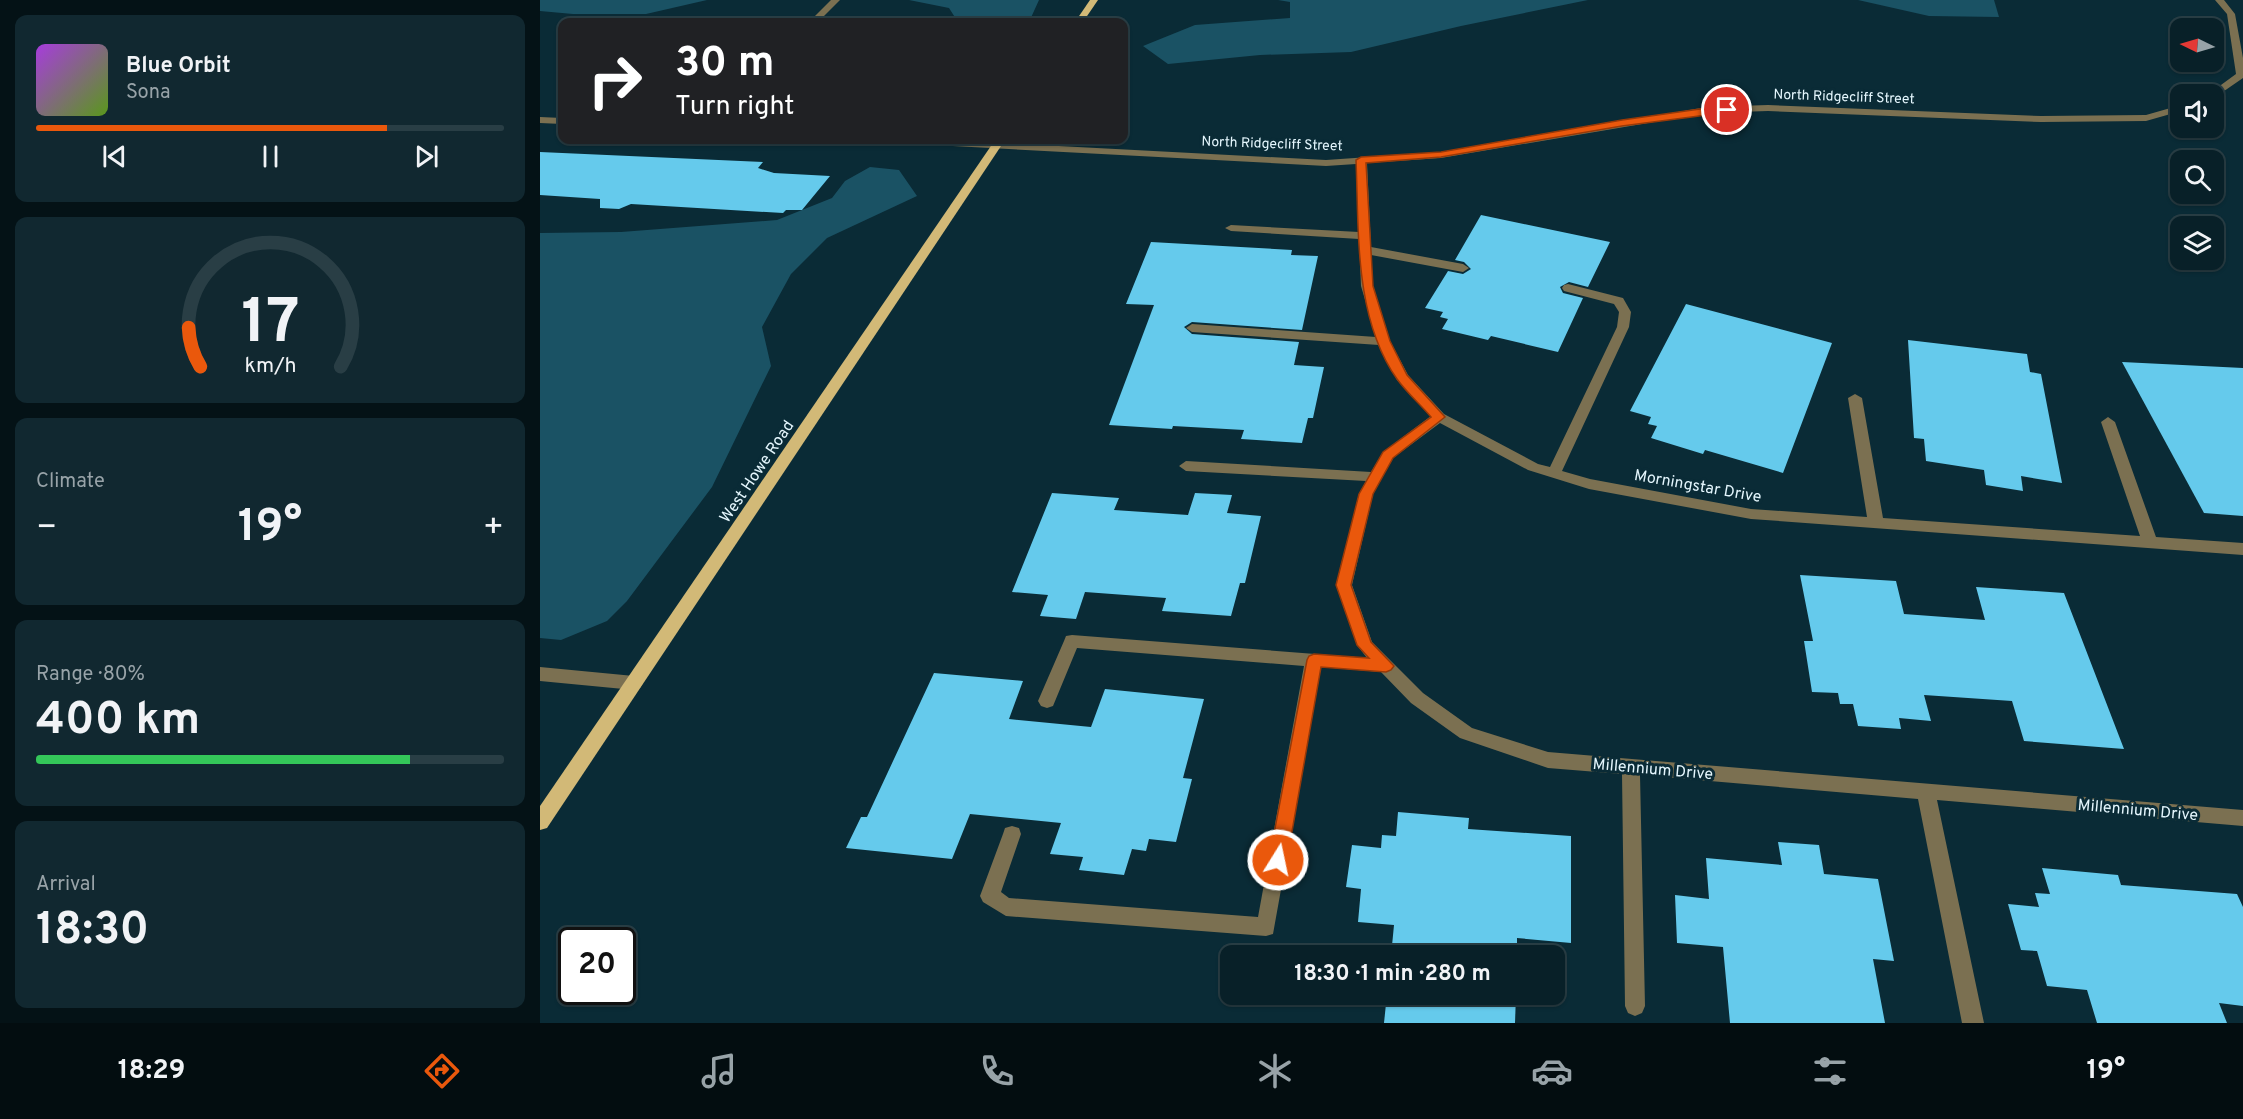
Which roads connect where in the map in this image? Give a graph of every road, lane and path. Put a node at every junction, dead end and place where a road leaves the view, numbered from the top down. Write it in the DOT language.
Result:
graph roads {
  1 [pos="836,0"];
  2 [pos="1095,0"];
  3 [pos="2219,0"];
  4 [pos="817,18"];
  5 [pos="1082,18"];
  6 [pos="2224,88"];
  7 [pos="2170,111"];
  8 [pos="540,120"];
  9 [pos="558,121"];
  10 [pos="998,144"];
  11 [pos="1030,144"];
  12 [pos="1361,160"];
  13 [pos="1231,228"];
  14 [pos="1366,243"];
  15 [pos="1463,268"];
  16 [pos="1568,288"];
  17 [pos="1192,328"];
  18 [pos="1384,341"];
  19 [pos="1854,399"];
  20 [pos="1439,417"];
  21 [pos="2108,422"];
  22 [pos="1186,466"];
  23 [pos="1554,473"];
  24 [pos="1375,477"];
  25 [pos="1876,523"];
  26 [pos="2150,543"];
  27 [pos="2243,549"];
  28 [pos="1314,660"];
  29 [pos="1386,666"];
  30 [pos="540,674"];
  31 [pos="634,683"];
  32 [pos="1047,701"];
  33 [pos="1631,766"];
  34 [pos="1926,791"];
  35 [pos="2243,818"];
  36 [pos="540,822"];
  37 [pos="1012,834"];
  38 [pos="1635,1006"];
  39 [pos="1973,1023"];
  1 -- 4 [label="street"];
  2 -- 5 [label="main road"];
  3 -- 6 [label="street"];
  7 -- 12 [label="street, North Ridgecliff Street"];
  8 -- 9 [label="street"];
  10 -- 31 [label="main road, West Howe Road"];
  11 -- 12 [label="street, North Ridgecliff Street"];
  12 -- 14 [label="street, Morningstar Drive"];
  13 -- 14 [label="street"];
  14 -- 15 [label="street"];
  14 -- 18 [label="street, Morningstar Drive"];
  16 -- 23 [label="street"];
  17 -- 18 [label="street"];
  18 -- 20 [label="street, Morningstar Drive"];
  19 -- 25 [label="street"];
  20 -- 23 [label="street, Morningstar Drive"];
  20 -- 24 [label="street, Millennium Drive"];
  21 -- 26 [label="street"];
  22 -- 24 [label="street"];
  23 -- 25 [label="street, Morningstar Drive"];
  24 -- 29 [label="street, Millennium Drive"];
  25 -- 26 [label="street, Morningstar Drive"];
  26 -- 27 [label="street, Morningstar Drive"];
  28 -- 29 [label="street"];
  28 -- 32 [label="street"];
  28 -- 37 [label="street"];
  29 -- 33 [label="street, Millennium Drive"];
  30 -- 31 [label="street"];
  31 -- 36 [label="main road, West Howe Road"];
  33 -- 34 [label="street, Millennium Drive"];
  33 -- 38 [label="street"];
  34 -- 35 [label="street, Millennium Drive"];
  34 -- 39 [label="street"];
}
